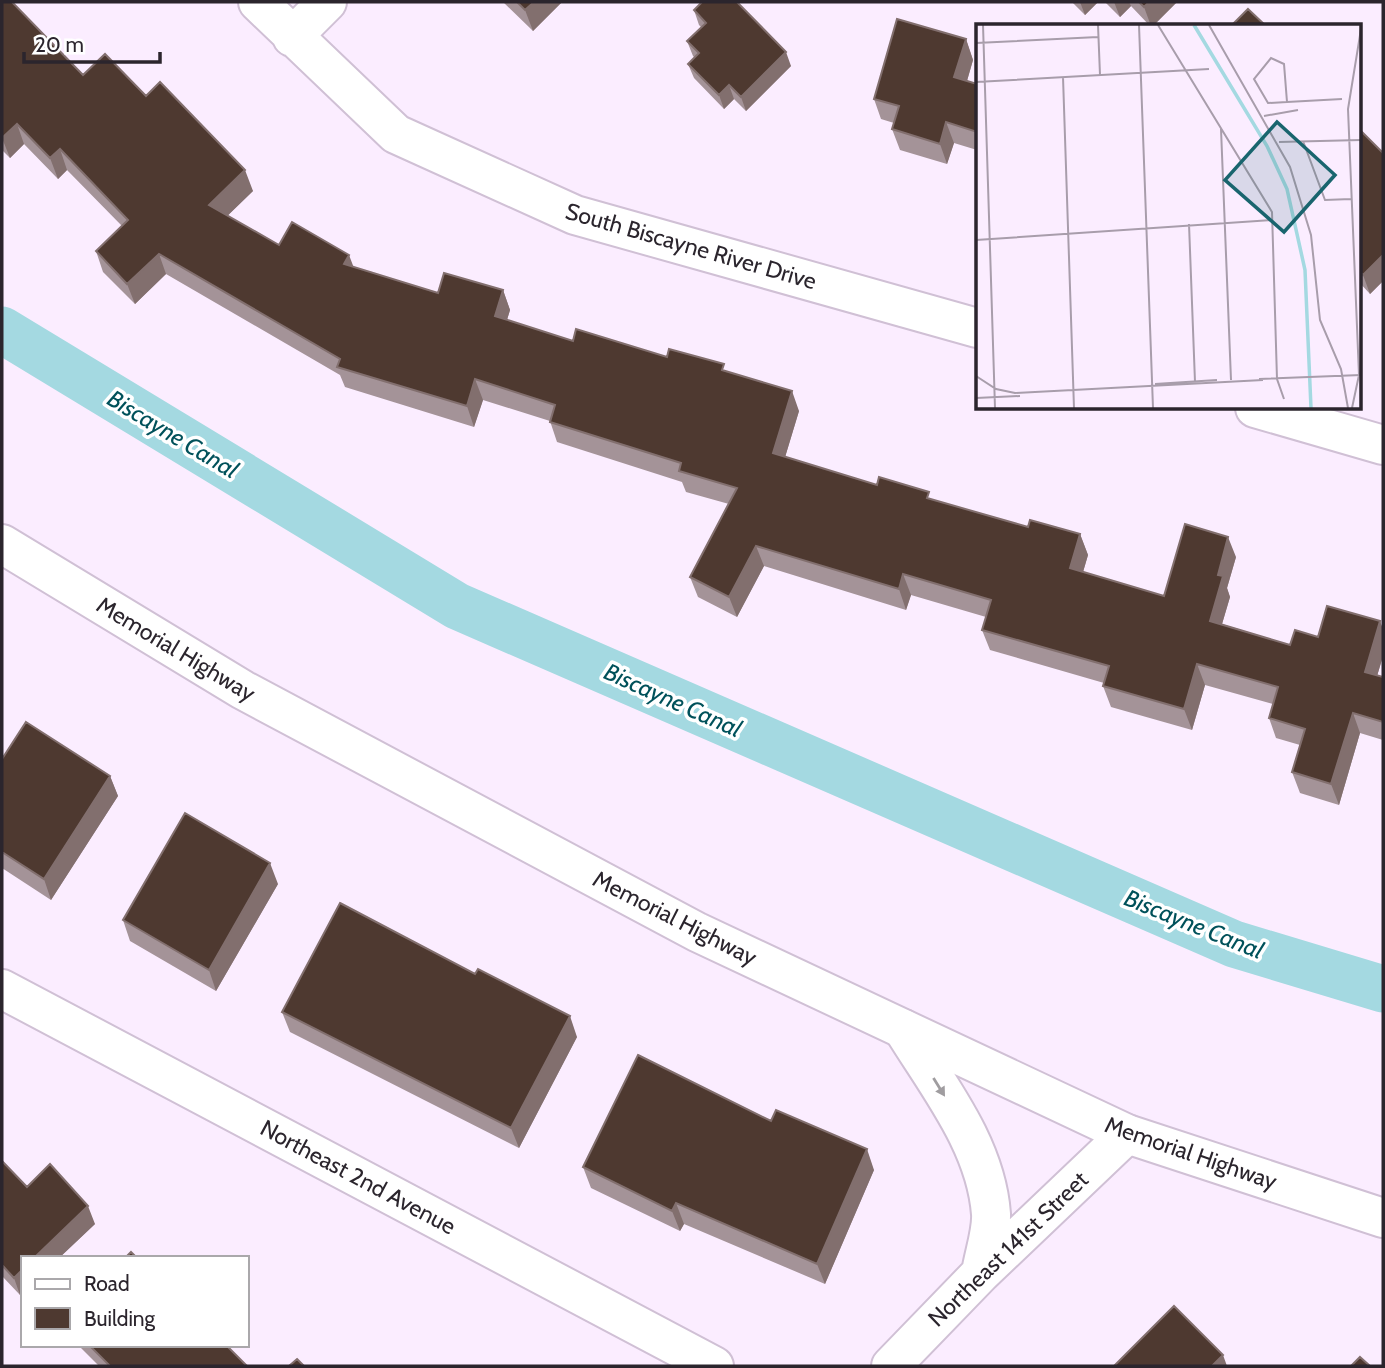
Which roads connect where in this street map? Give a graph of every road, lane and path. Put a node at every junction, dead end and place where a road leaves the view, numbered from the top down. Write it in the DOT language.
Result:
graph roads {
  1 [pos="258,2"];
  2 [pos="327,2"];
  3 [pos="292,37"];
  4 [pos="976,328"];
  5 [pos="1262,410"];
  6 [pos="1383,444"];
  7 [pos="2,544"];
  8 [pos="2,989"];
  9 [pos="903,1029"];
  10 [pos="1127,1134"];
  11 [pos="1383,1218"];
  12 [pos="981,1273"];
  13 [pos="714,1366"];
  14 [pos="891,1366"];
  1 -- 3 [label="street, South Biscayne River Drive"];
  2 -- 3 [label="street"];
  3 -- 4 [label="street, South Biscayne River Drive"];
  5 -- 6 [label="street"];
  7 -- 9 [label="street, Memorial Highway"];
  8 -- 13 [label="street, Northeast 2nd Avenue"];
  9 -- 10 [label="street, Memorial Highway"];
  9 -- 12 [label="street, one-way"];
  10 -- 11 [label="street, Memorial Highway"];
  10 -- 12 [label="street, Northeast 141st Street"];
  12 -- 14 [label="street, Northeast 141st Street"];
}
